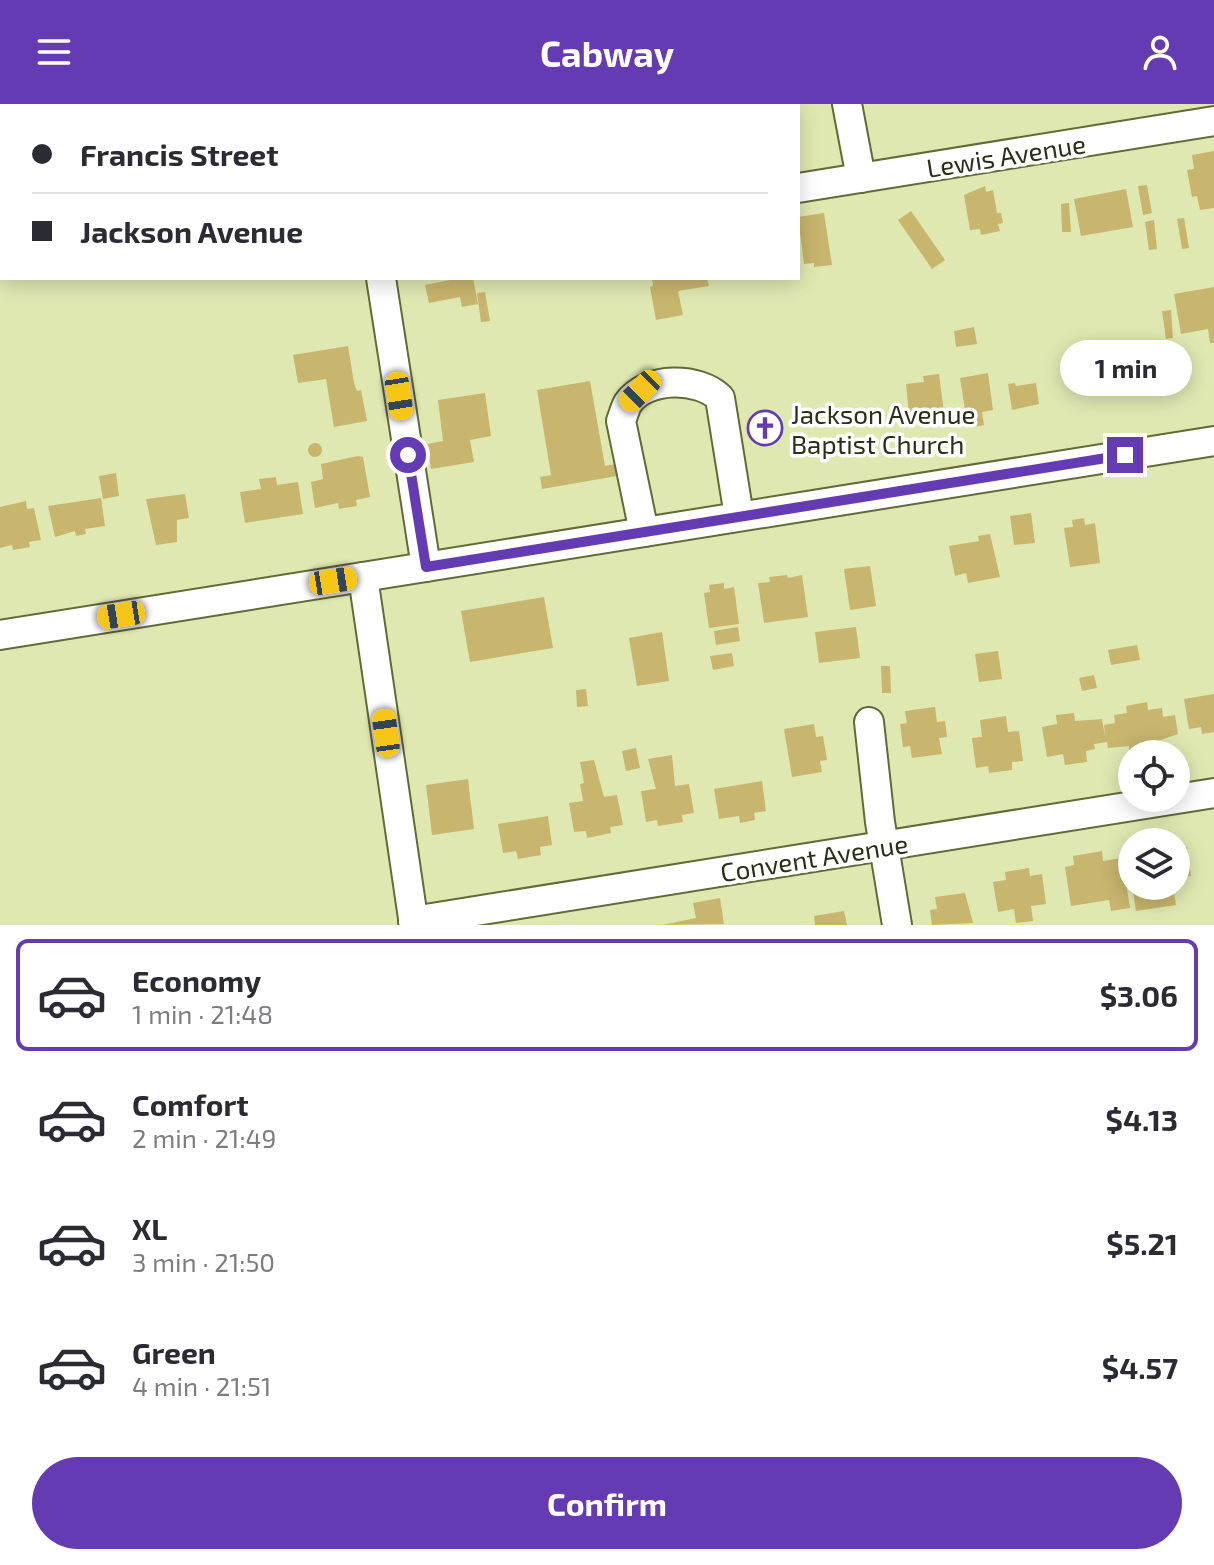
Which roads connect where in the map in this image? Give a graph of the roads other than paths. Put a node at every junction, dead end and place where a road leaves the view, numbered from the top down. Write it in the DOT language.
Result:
graph roads {
  1 [pos="847,104"];
  2 [pos="1214,121"];
  3 [pos="861,178"];
  4 [pos="800,188"];
  5 [pos="381,280"];
  6 [pos="1214,441"];
  7 [pos="739,516"];
  8 [pos="644,532"];
  9 [pos="426,567"];
  10 [pos="363,577"];
  11 [pos="0,635"];
  12 [pos="869,722"];
  13 [pos="1214,793"];
  14 [pos="885,846"];
  15 [pos="413,923"];
  16 [pos="897,925"];
  1 -- 3 [label="street"];
  2 -- 3 [label="street, Lewis Avenue"];
  3 -- 4 [label="street, Lewis Avenue"];
  5 -- 9 [label="street"];
  6 -- 7 [label="street"];
  7 -- 8 [label="street"];
  7 -- 8 [label="street"];
  8 -- 9 [label="street"];
  9 -- 10 [label="street"];
  10 -- 11 [label="street"];
  10 -- 15 [label="street"];
  12 -- 14 [label="street"];
  13 -- 14 [label="street, Convent Avenue"];
  14 -- 15 [label="street, Convent Avenue"];
  14 -- 16 [label="street"];
}
